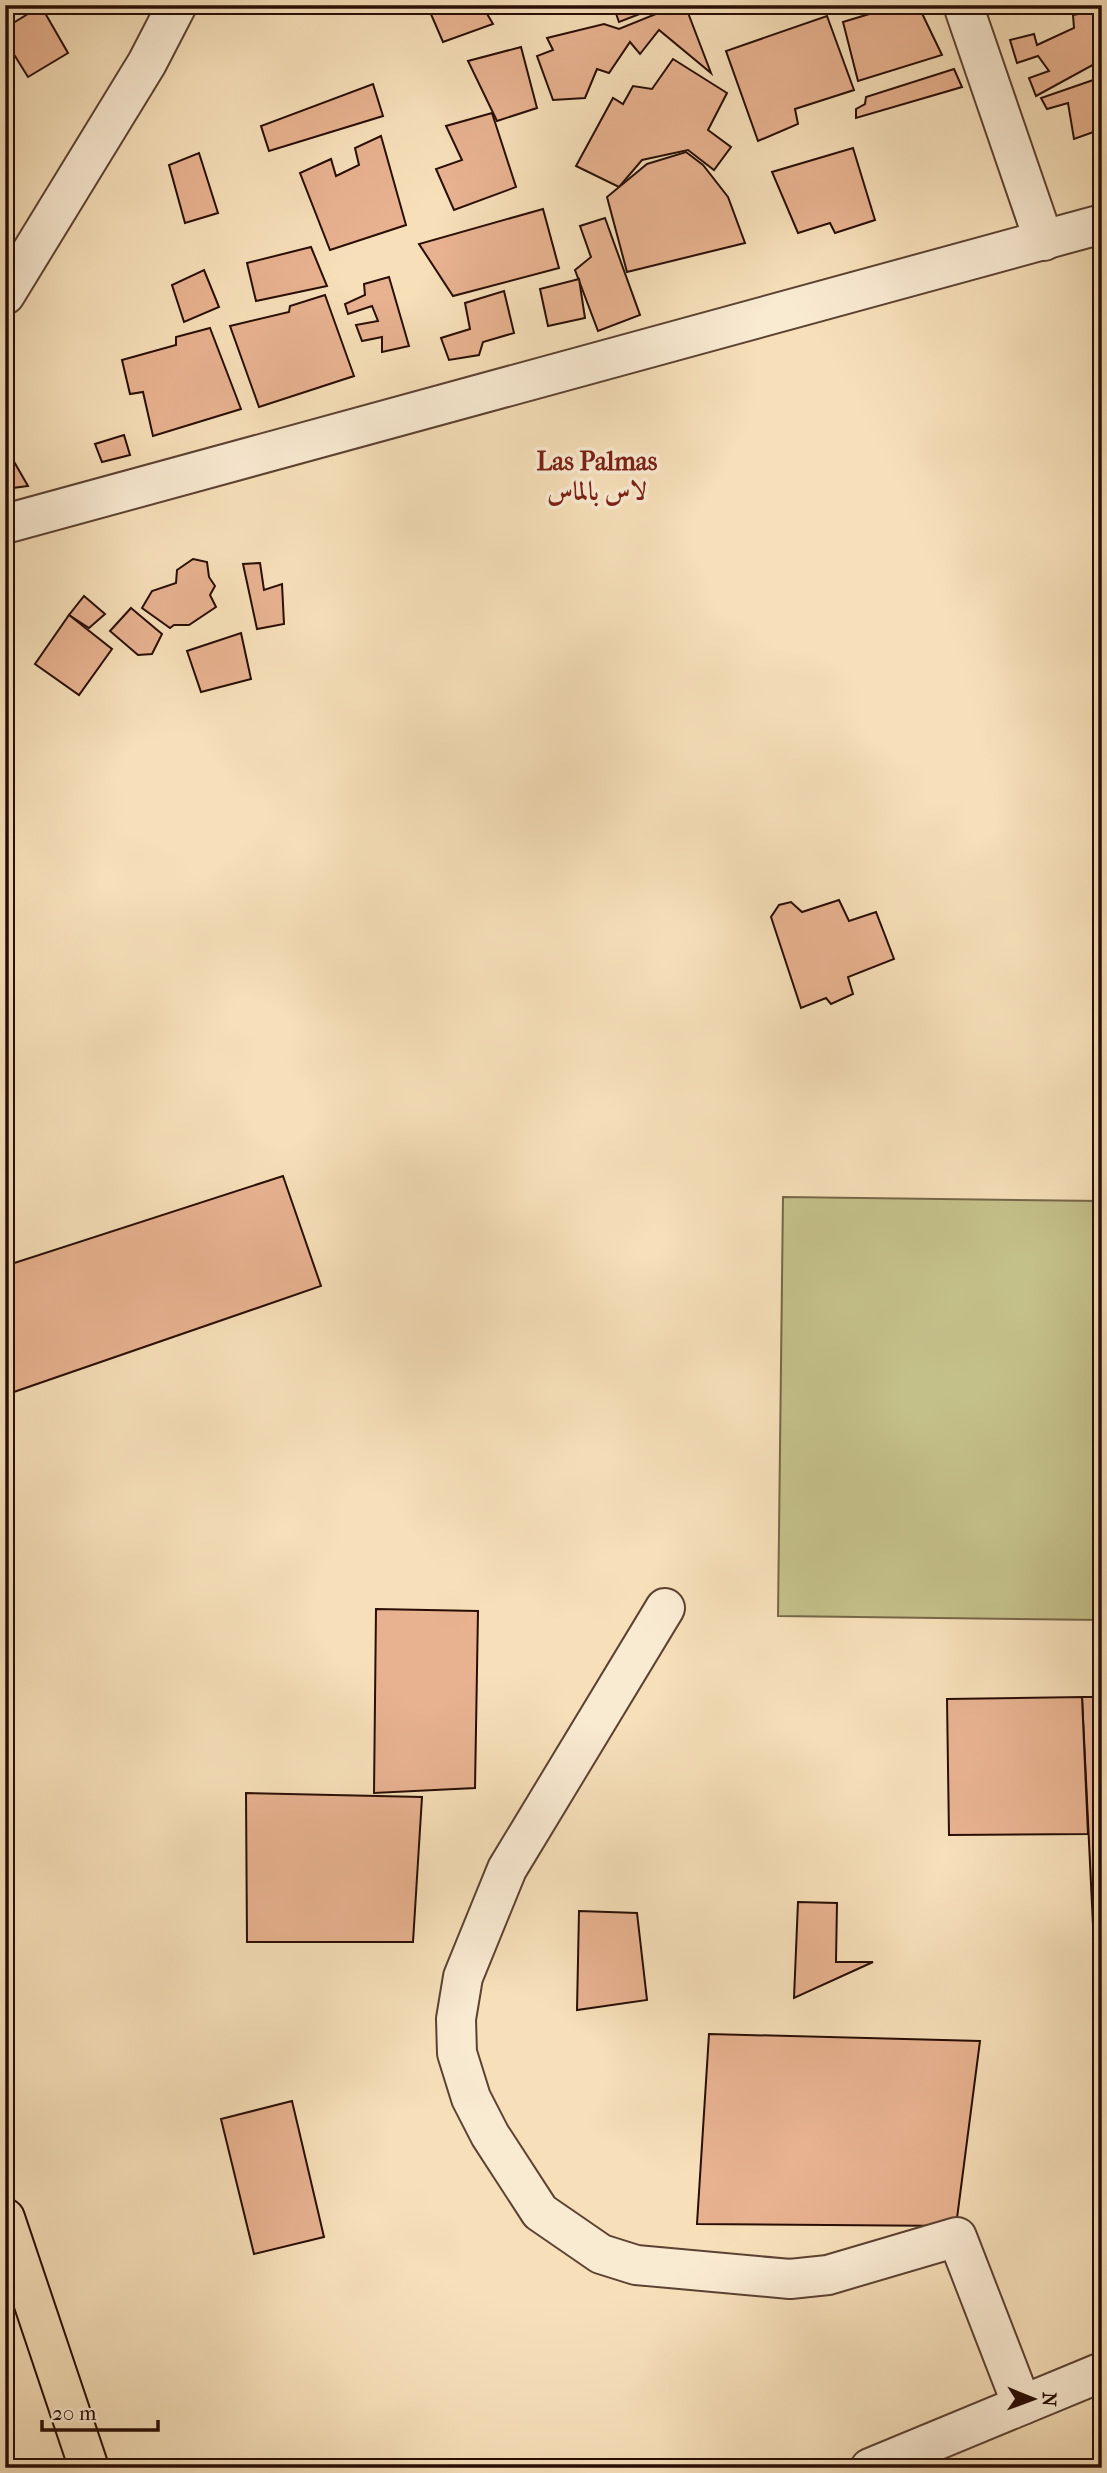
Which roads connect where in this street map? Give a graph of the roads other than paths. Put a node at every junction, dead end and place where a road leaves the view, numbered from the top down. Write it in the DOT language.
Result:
graph roads {
  1 [pos="177,5"];
  2 [pos="963,5"];
  3 [pos="1102,224"];
  4 [pos="1044,241"];
  5 [pos="5,295"];
  6 [pos="5,524"];
  7 [pos="665,1608"];
  8 [pos="5,2218"];
  9 [pos="1102,2372"];
  10 [pos="1022,2405"];
  11 [pos="89,2468"];
  12 [pos="870,2468"];
  1 -- 5 [label="street"];
  2 -- 4 [label="street"];
  3 -- 4 [label="street"];
  4 -- 6 [label="street"];
  7 -- 10 [label="street"];
  8 -- 11 [label="main road"];
  9 -- 10 [label="street"];
  10 -- 12 [label="street"];
}
